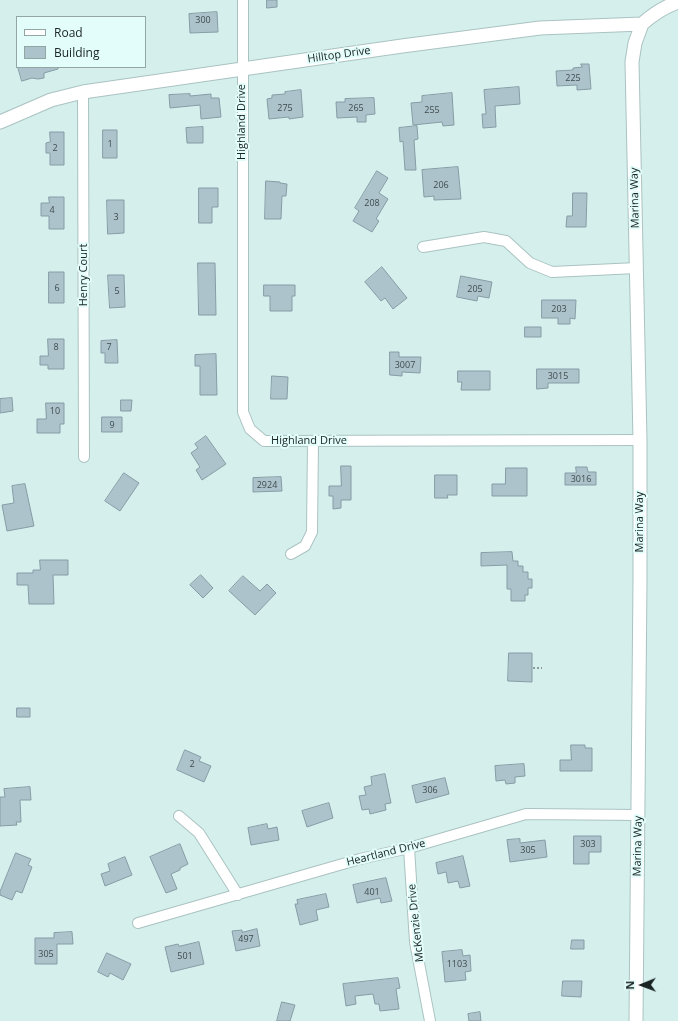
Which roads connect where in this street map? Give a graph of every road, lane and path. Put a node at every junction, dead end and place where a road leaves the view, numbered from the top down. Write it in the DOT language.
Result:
graph roads {
  1 [pos="243,0"];
  2 [pos="678,2"];
  3 [pos="642,24"];
  4 [pos="242,68"];
  5 [pos="83,92"];
  6 [pos="0,122"];
  7 [pos="423,247"];
  8 [pos="636,268"];
  9 [pos="640,440"];
  10 [pos="313,442"];
  11 [pos="84,457"];
  12 [pos="291,554"];
  13 [pos="533,668"];
  14 [pos="542,668"];
  15 [pos="639,815"];
  16 [pos="179,816"];
  17 [pos="410,848"];
  18 [pos="238,895"];
  19 [pos="138,923"];
  20 [pos="430,1021"];
  21 [pos="636,1021"];
  1 -- 4 [label="street, Highland Drive"];
  2 -- 3 [label="street"];
  3 -- 4 [label="street, Hilltop Drive"];
  3 -- 8 [label="street, Marina Way"];
  4 -- 5 [label="street, Hilltop Drive"];
  4 -- 10 [label="street, Highland Drive"];
  5 -- 6 [label="street, Hilltop Drive"];
  5 -- 11 [label="street, Henry Court"];
  7 -- 8 [label="street"];
  8 -- 9 [label="street, Marina Way"];
  9 -- 10 [label="street, Highland Drive"];
  9 -- 15 [label="street, Marina Way"];
  10 -- 12 [label="street"];
  13 -- 14 [label="path"];
  15 -- 17 [label="street, Heartland Drive"];
  15 -- 21 [label="street, Marina Way"];
  16 -- 18 [label="street"];
  17 -- 18 [label="street, Heartland Drive"];
  17 -- 20 [label="street, McKenzie Drive"];
  18 -- 19 [label="street, Heartland Drive"];
}
